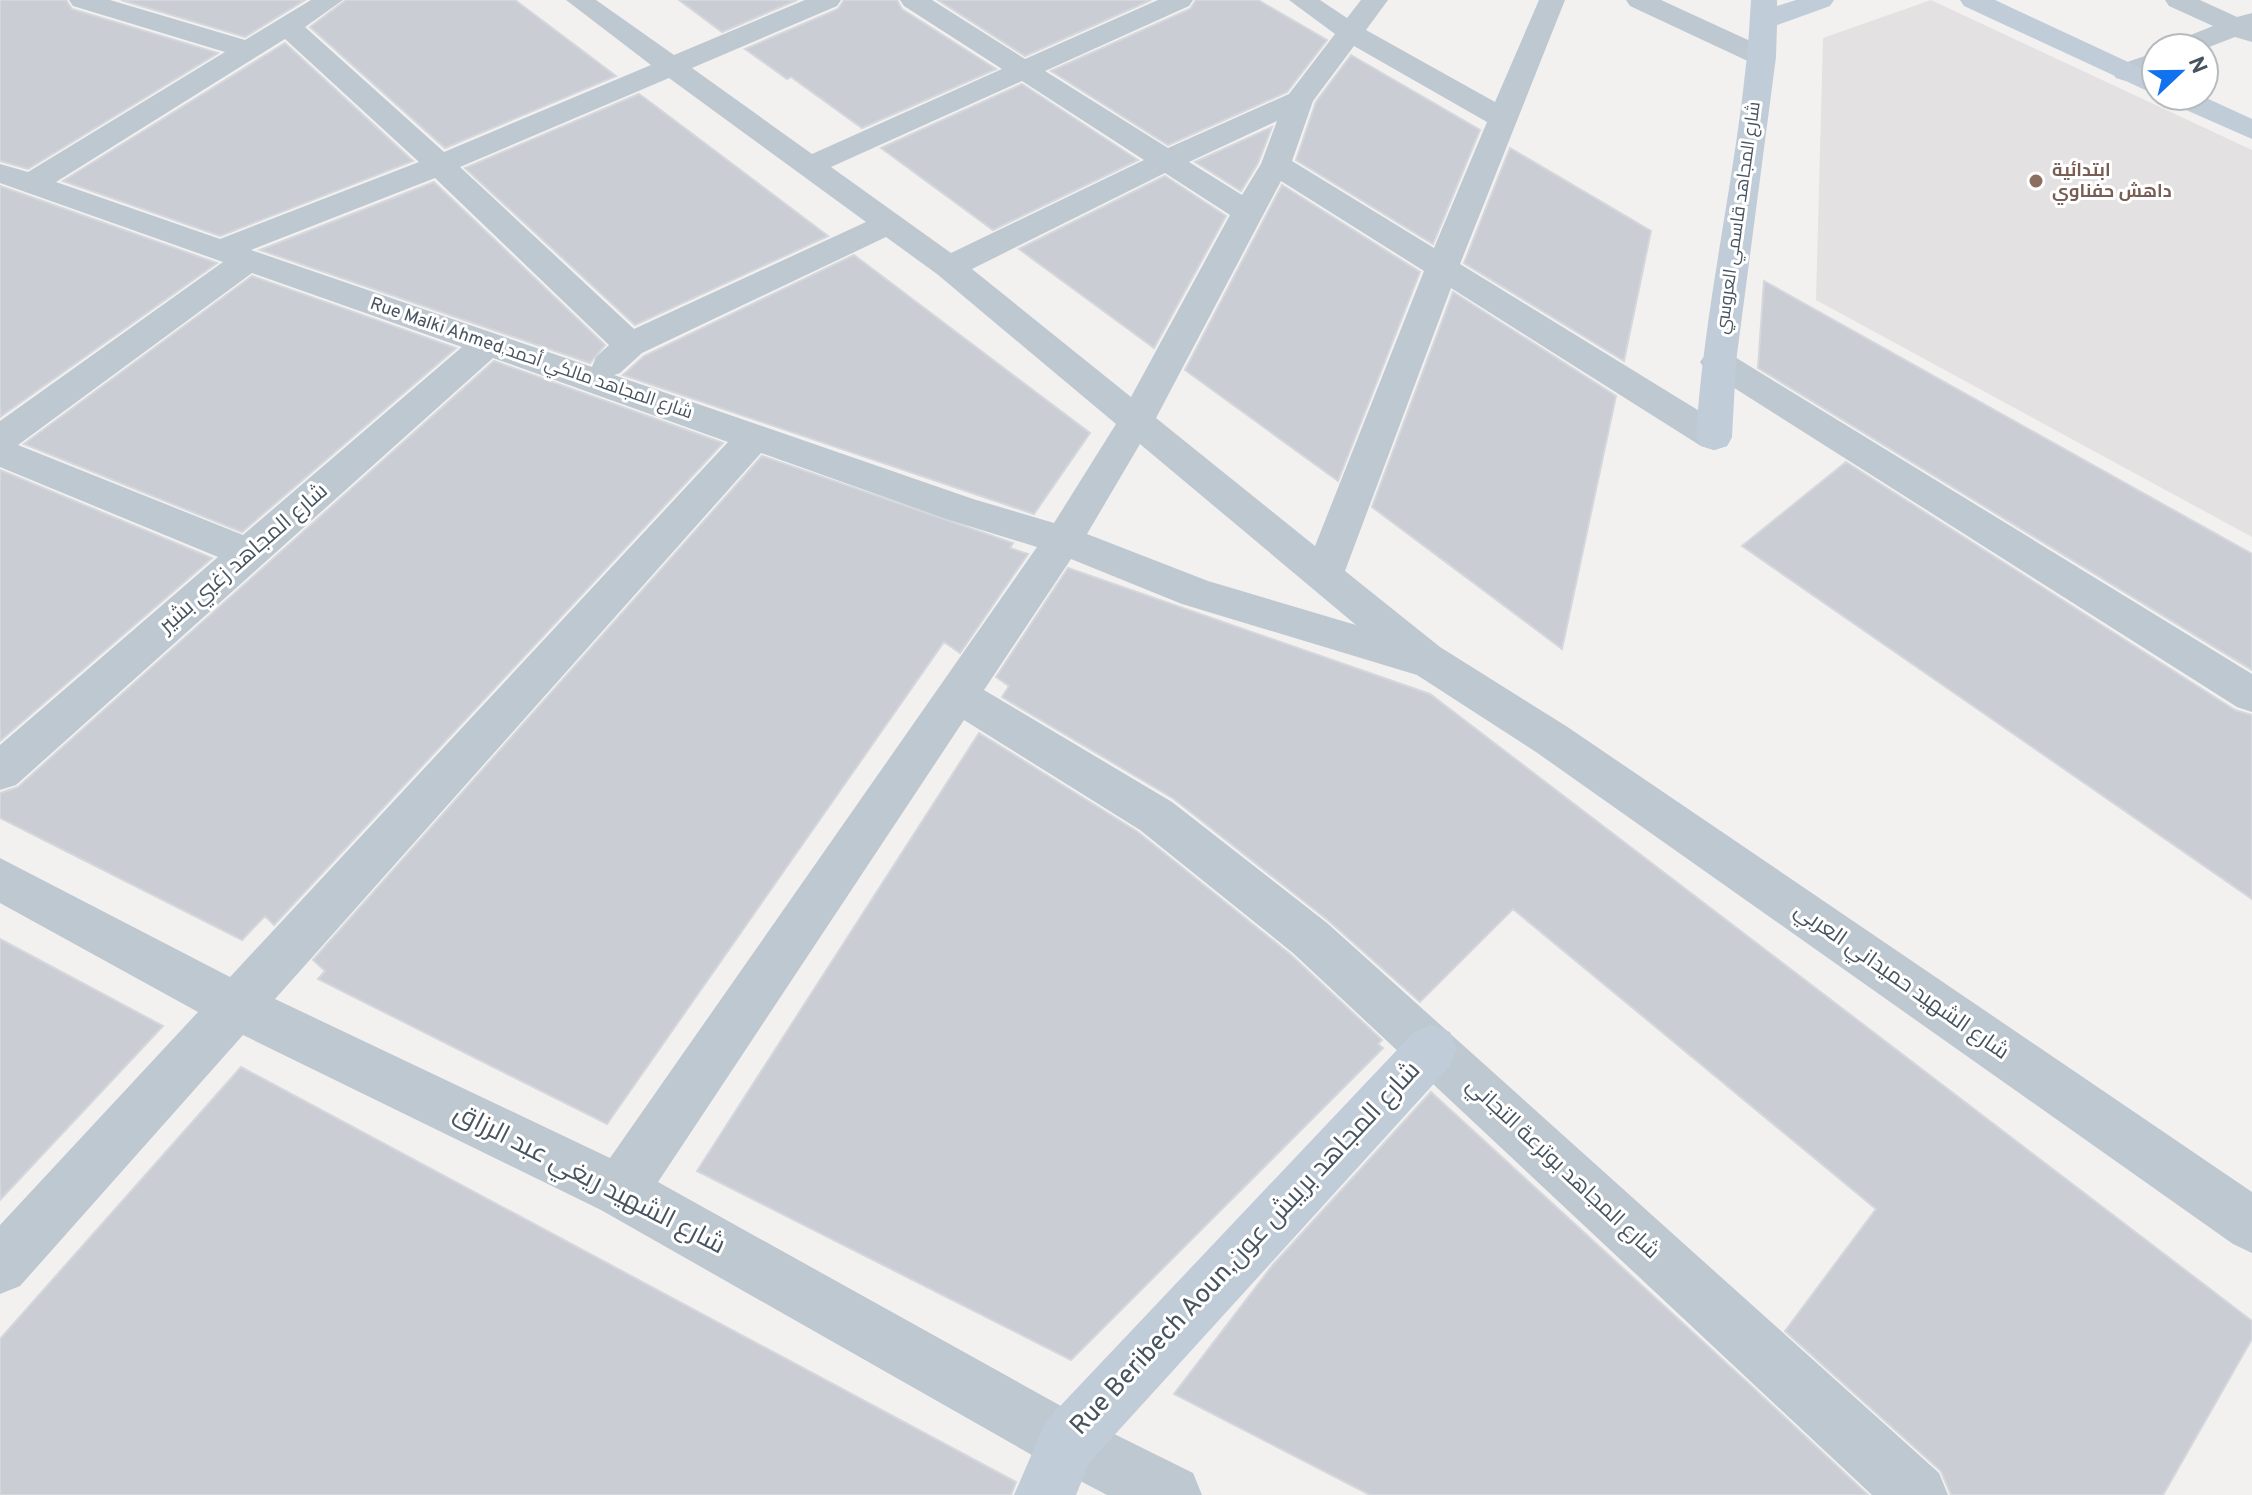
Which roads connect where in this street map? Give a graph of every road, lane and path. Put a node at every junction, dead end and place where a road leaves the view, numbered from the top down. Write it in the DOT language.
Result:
graph roads {
  1 [pos="82,0"];
  2 [pos="330,0"];
  3 [pos="579,0"];
  4 [pos="828,0"];
  5 [pos="913,0"];
  6 [pos="1180,0"];
  7 [pos="1302,0"];
  8 [pos="1375,0"];
  9 [pos="1552,0"];
  10 [pos="1639,0"];
  11 [pos="1821,0"];
  12 [pos="1973,0"];
  13 [pos="2178,0"];
  14 [pos="1764,10"];
  15 [pos="287,26"];
  16 [pos="2246,27"];
  17 [pos="1350,32"];
  18 [pos="2220,36"];
  19 [pos="247,50"];
  20 [pos="1762,57"];
  21 [pos="2140,66"];
  22 [pos="673,67"];
  23 [pos="1024,71"];
  24 [pos="2126,72"];
  25 [pos="2140,79"];
  26 [pos="1299,100"];
  27 [pos="2213,112"];
  28 [pos="1503,119"];
  29 [pos="2252,130"];
  30 [pos="1167,160"];
  31 [pos="1276,164"];
  32 [pos="440,165"];
  33 [pos="809,166"];
  34 [pos="15,178"];
  35 [pos="1247,212"];
  36 [pos="890,223"];
  37 [pos="235,255"];
  38 [pos="949,267"];
  39 [pos="1442,267"];
  40 [pos="487,344"];
  41 [pos="630,345"];
  42 [pos="1718,362"];
  43 [pos="593,379"];
  44 [pos="1137,419"];
  45 [pos="754,437"];
  46 [pos="0,439"];
  47 [pos="0,452"];
  48 [pos="1063,540"];
  49 [pos="250,554"];
  50 [pos="1323,576"];
  51 [pos="1425,659"];
  52 [pos="958,695"];
  53 [pos="2252,695"];
  54 [pos="0,772"];
  55 [pos="0,879"];
  56 [pos="234,1005"];
  57 [pos="1432,1049"];
  58 [pos="620,1191"];
  59 [pos="2252,1225"];
  60 [pos="0,1266"];
  61 [pos="1067,1442"];
  62 [pos="1045,1495"];
  63 [pos="1171,1495"];
  64 [pos="1917,1495"];
  1 -- 19 [label="street"];
  2 -- 15 [label="street"];
  3 -- 22 [label="street, شارع الشهيد حميداني العربي"];
  4 -- 22 [label="street"];
  5 -- 23 [label="street"];
  6 -- 23 [label="street"];
  7 -- 17 [label="street"];
  8 -- 17 [label="street"];
  9 -- 28 [label="street"];
  10 -- 20 [label="street"];
  11 -- 14 [label="street"];
  12 -- 24 [label="street"];
  13 -- 16 [label="street"];
  14 -- 20 [label="street, شارع المجاهد قاسمي العروسي"];
  15 -- 19 [label="street"];
  15 -- 32 [label="street"];
  16 -- 18 [label="street"];
  17 -- 26 [label="street"];
  17 -- 28 [label="street"];
  19 -- 34 [label="street"];
  20 -- 42 [label="street, شارع المجاهد قاسمي العروسي"];
  21 -- 24 [label="street"];
  22 -- 32 [label="street"];
  22 -- 33 [label="street, شارع الشهيد حميداني العربي"];
  23 -- 30 [label="street"];
  23 -- 33 [label="street"];
  24 -- 25 [label="street"];
  26 -- 30 [label="street"];
  26 -- 31 [label="street"];
  27 -- 29 [label="street"];
  28 -- 39 [label="street"];
  30 -- 35 [label="street"];
  30 -- 38 [label="street"];
  31 -- 35 [label="street"];
  31 -- 39 [label="street"];
  32 -- 37 [label="street"];
  32 -- 41 [label="street"];
  33 -- 36 [label="street, شارع الشهيد حميداني العربي"];
  34 -- 37 [label="street, Rue Malki Ahmed,شارع المجاهد مالكي أحمد"];
  35 -- 44 [label="street"];
  36 -- 38 [label="street, شارع الشهيد حميداني العربي"];
  36 -- 41 [label="street"];
  37 -- 40 [label="street, Rue Malki Ahmed,شارع المجاهد مالكي أحمد"];
  37 -- 46 [label="street"];
  38 -- 44 [label="street, شارع الشهيد حميداني العربي"];
  39 -- 42 [label="street, شارع المجاهد قاسمي العروسي"];
  39 -- 50 [label="street"];
  40 -- 43 [label="street, Rue Malki Ahmed,شارع المجاهد مالكي أحمد"];
  40 -- 49 [label="street, شارع المجاهد زغبي بشير"];
  41 -- 43 [label="street"];
  42 -- 53 [label="street"];
  43 -- 45 [label="street, Rue Malki Ahmed,شارع المجاهد مالكي أحمد"];
  44 -- 48 [label="street"];
  44 -- 50 [label="street, شارع الشهيد حميداني العربي"];
  45 -- 48 [label="street, Rue Malki Ahmed,شارع المجاهد مالكي أحمد"];
  45 -- 56 [label="street"];
  47 -- 49 [label="street"];
  48 -- 51 [label="street, Rue Malki Ahmed,شارع المجاهد مالكي أحمد"];
  48 -- 52 [label="street"];
  49 -- 54 [label="street, شارع المجاهد زغبي بشير"];
  50 -- 51 [label="street, شارع الشهيد حميداني العربي"];
  51 -- 59 [label="street, شارع الشهيد حميداني العربي"];
  52 -- 57 [label="street, شارع المجاهد بوترعة التجاني"];
  52 -- 58 [label="street"];
  55 -- 56 [label="street, شارع الشهيد ريغي عبد الرزاق"];
  56 -- 58 [label="street, شارع الشهيد ريغي عبد الرزاق"];
  56 -- 60 [label="street"];
  57 -- 61 [label="street, Rue Beribech Aoun,شارع المجاهد بريبش عون"];
  57 -- 64 [label="street, شارع المجاهد بوترعة التجاني"];
  58 -- 61 [label="street, شارع الشهيد ريغي عبد الرزاق"];
  61 -- 62 [label="street, Rue Beribech Aoun,شارع المجاهد بريبش عون"];
  61 -- 63 [label="street, شارع الشهيد ريغي عبد الرزاق"];
}
